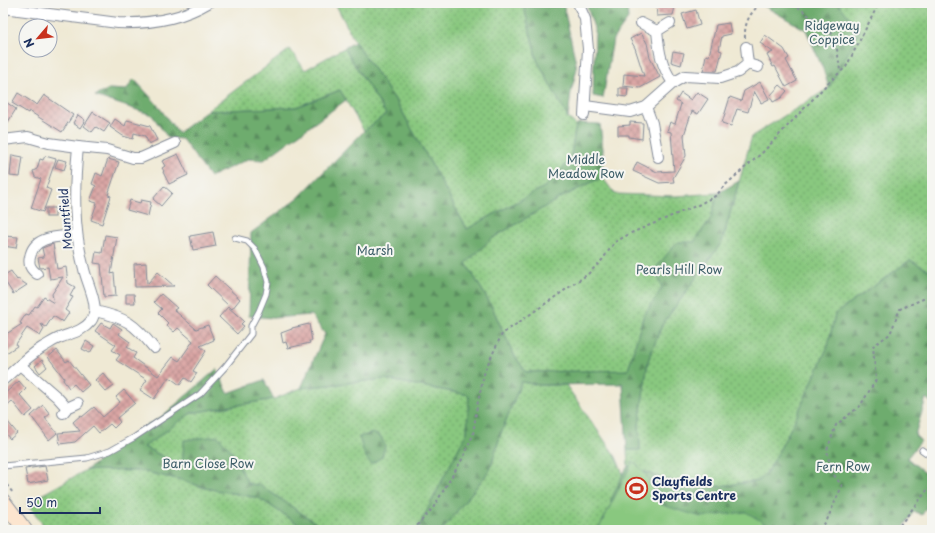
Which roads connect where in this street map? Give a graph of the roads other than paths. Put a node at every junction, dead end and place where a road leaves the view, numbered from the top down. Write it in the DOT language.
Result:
graph roads {
  1 [pos="208,3"];
  2 [pos="578,3"];
  3 [pos="3,8"];
  4 [pos="641,23"];
  5 [pos="670,23"];
  6 [pos="657,31"];
  7 [pos="746,47"];
  8 [pos="673,82"];
  9 [pos="646,107"];
  10 [pos="3,140"];
  11 [pos="175,143"];
  12 [pos="78,147"];
  13 [pos="658,157"];
  14 [pos="77,235"];
  15 [pos="235,238"];
  16 [pos="37,274"];
  17 [pos="95,311"];
  18 [pos="154,348"];
  19 [pos="20,366"];
  20 [pos="3,380"];
  21 [pos="78,403"];
  22 [pos="922,450"];
  23 [pos="932,457"];
  24 [pos="3,466"];
  25 [pos="3,501"];
  26 [pos="25,530"];
  1 -- 3 [label="street"];
  2 -- 9 [label="street"];
  4 -- 6 [label="street"];
  5 -- 6 [label="street"];
  6 -- 8 [label="street"];
  7 -- 8 [label="street"];
  8 -- 9 [label="street"];
  9 -- 13 [label="street"];
  10 -- 12 [label="street"];
  11 -- 12 [label="street"];
  12 -- 14 [label="street, Mountfield"];
  14 -- 16 [label="street"];
  14 -- 17 [label="street, Mountfield"];
  15 -- 24 [label="lane"];
  17 -- 18 [label="street"];
  17 -- 19 [label="street"];
  19 -- 20 [label="street"];
  19 -- 21 [label="street"];
  22 -- 23 [label="lane"];
  25 -- 26 [label="street"];
}
